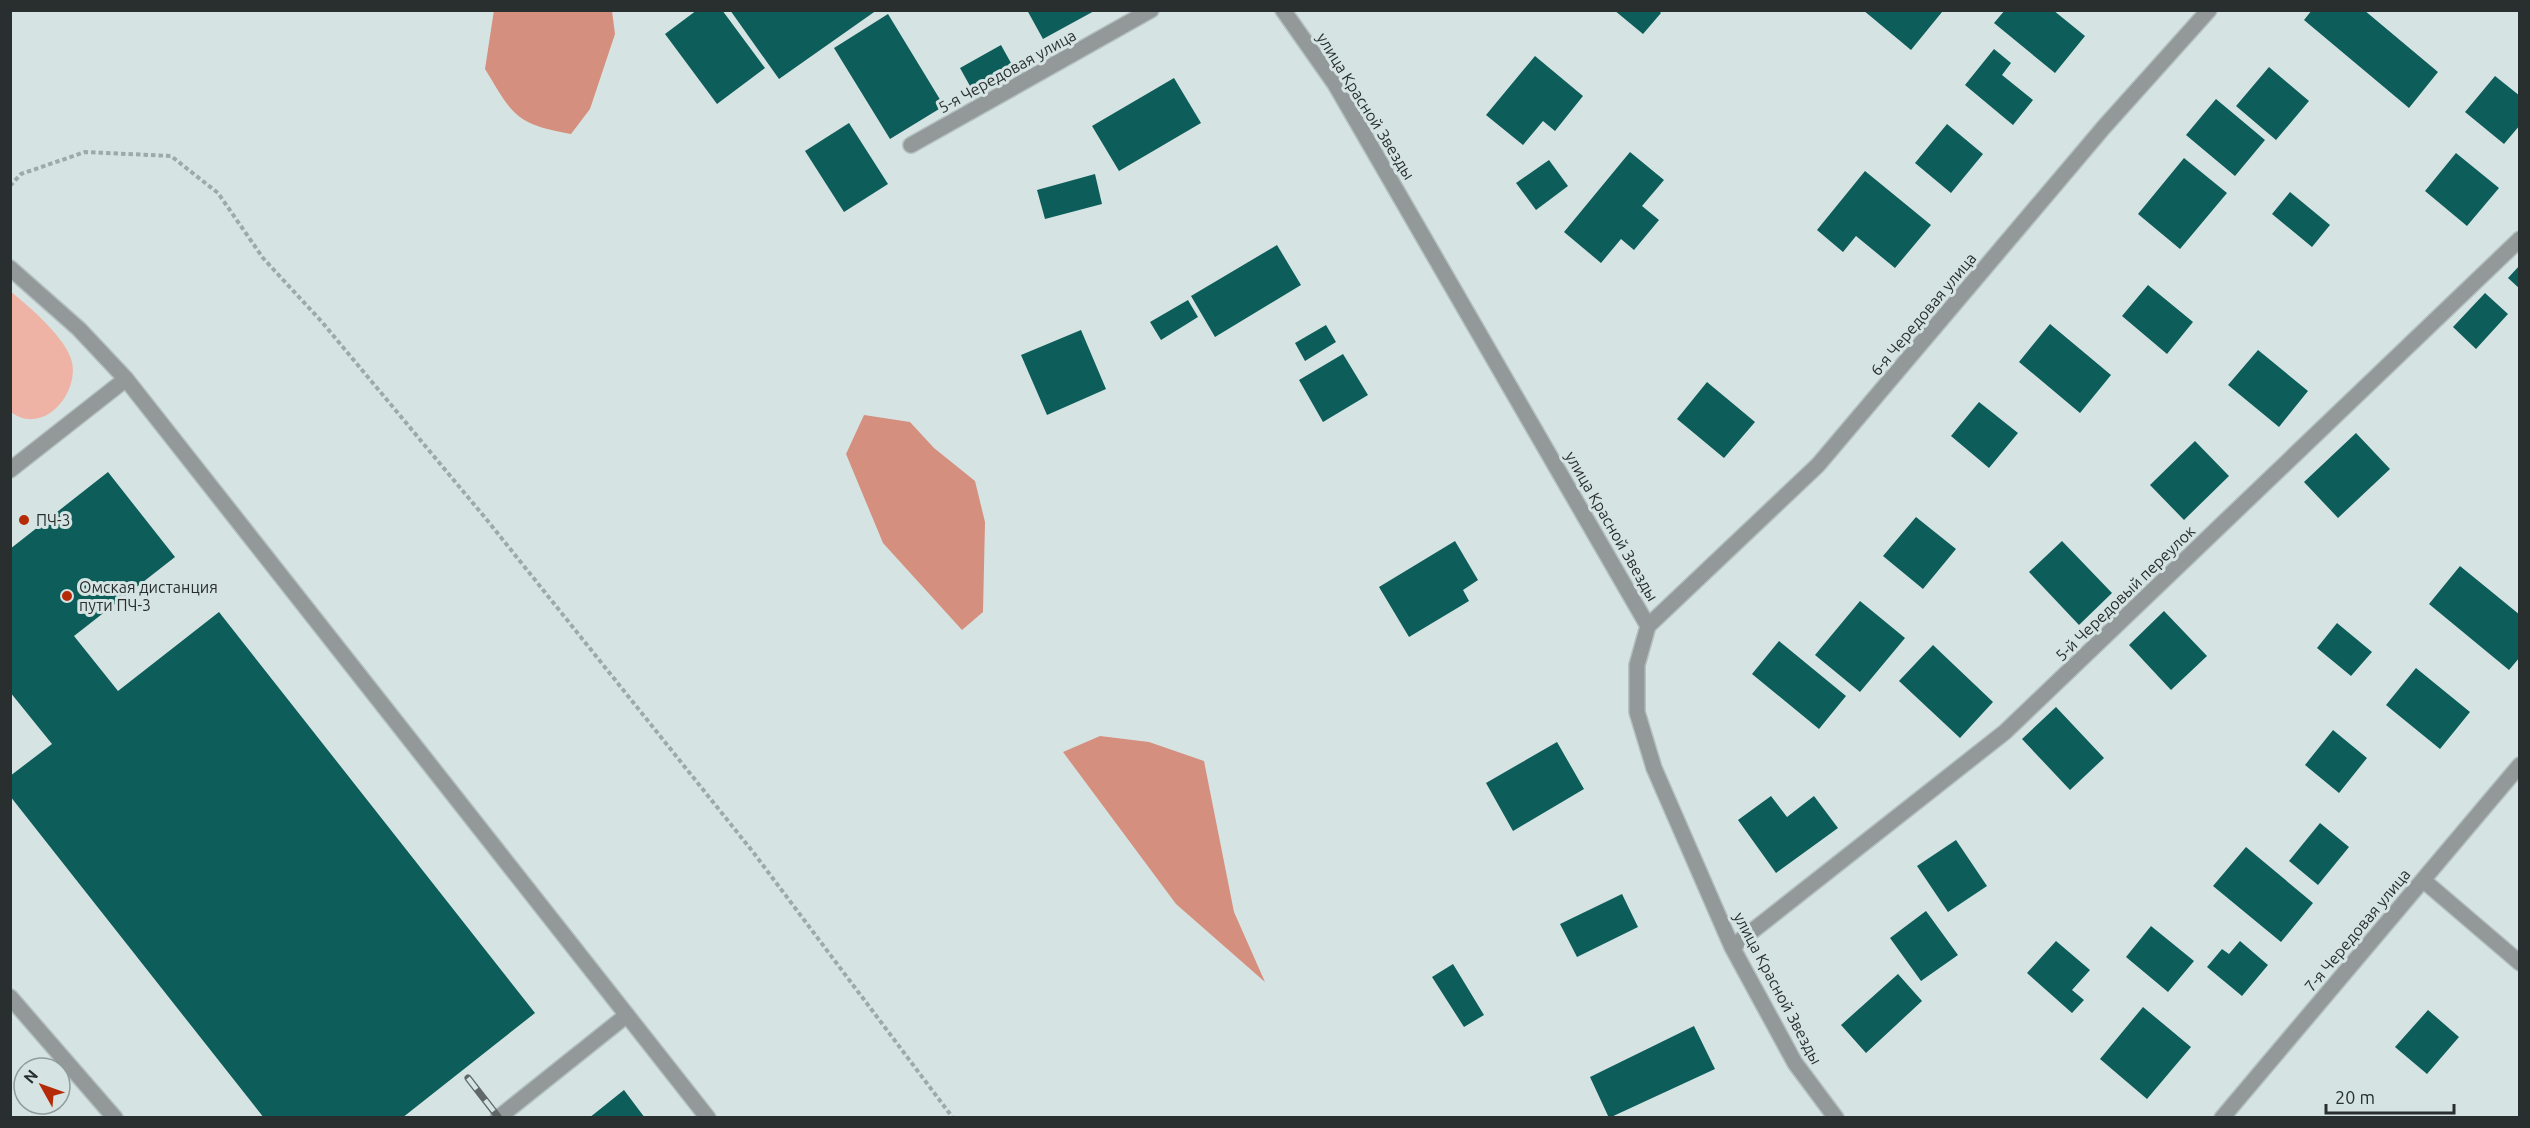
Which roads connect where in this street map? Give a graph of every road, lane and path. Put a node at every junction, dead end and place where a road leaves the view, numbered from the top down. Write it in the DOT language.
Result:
graph roads {
  1 [pos="1151,10"];
  2 [pos="1283,10"];
  3 [pos="2209,10"];
  4 [pos="911,145"];
  5 [pos="10,186"];
  6 [pos="2520,239"];
  7 [pos="10,268"];
  8 [pos="126,379"];
  9 [pos="10,470"];
  10 [pos="1648,626"];
  11 [pos="2520,765"];
  12 [pos="2423,880"];
  13 [pos="1732,947"];
  14 [pos="2520,963"];
  15 [pos="10,997"];
  16 [pos="627,1015"];
  17 [pos="115,1118"];
  18 [pos="498,1118"];
  19 [pos="708,1118"];
  20 [pos="953,1118"];
  21 [pos="1836,1118"];
  22 [pos="2222,1118"];
  1 -- 4 [label="street, 5-я Чередовая улица"];
  2 -- 10 [label="street, улица Красной Звезды"];
  3 -- 10 [label="street, 6-я Чередовая улица"];
  5 -- 20 [label="path"];
  6 -- 13 [label="street, 5-й Чередовый переулок"];
  7 -- 8 [label="street"];
  8 -- 9 [label="street"];
  8 -- 16 [label="street"];
  10 -- 13 [label="street, улица Красной Звезды"];
  11 -- 12 [label="street, 7-я Чередовая улица"];
  12 -- 14 [label="street"];
  12 -- 22 [label="street, 7-я Чередовая улица"];
  13 -- 21 [label="street, улица Красной Звезды"];
  15 -- 17 [label="street"];
  16 -- 18 [label="street"];
  16 -- 19 [label="street"];
}
